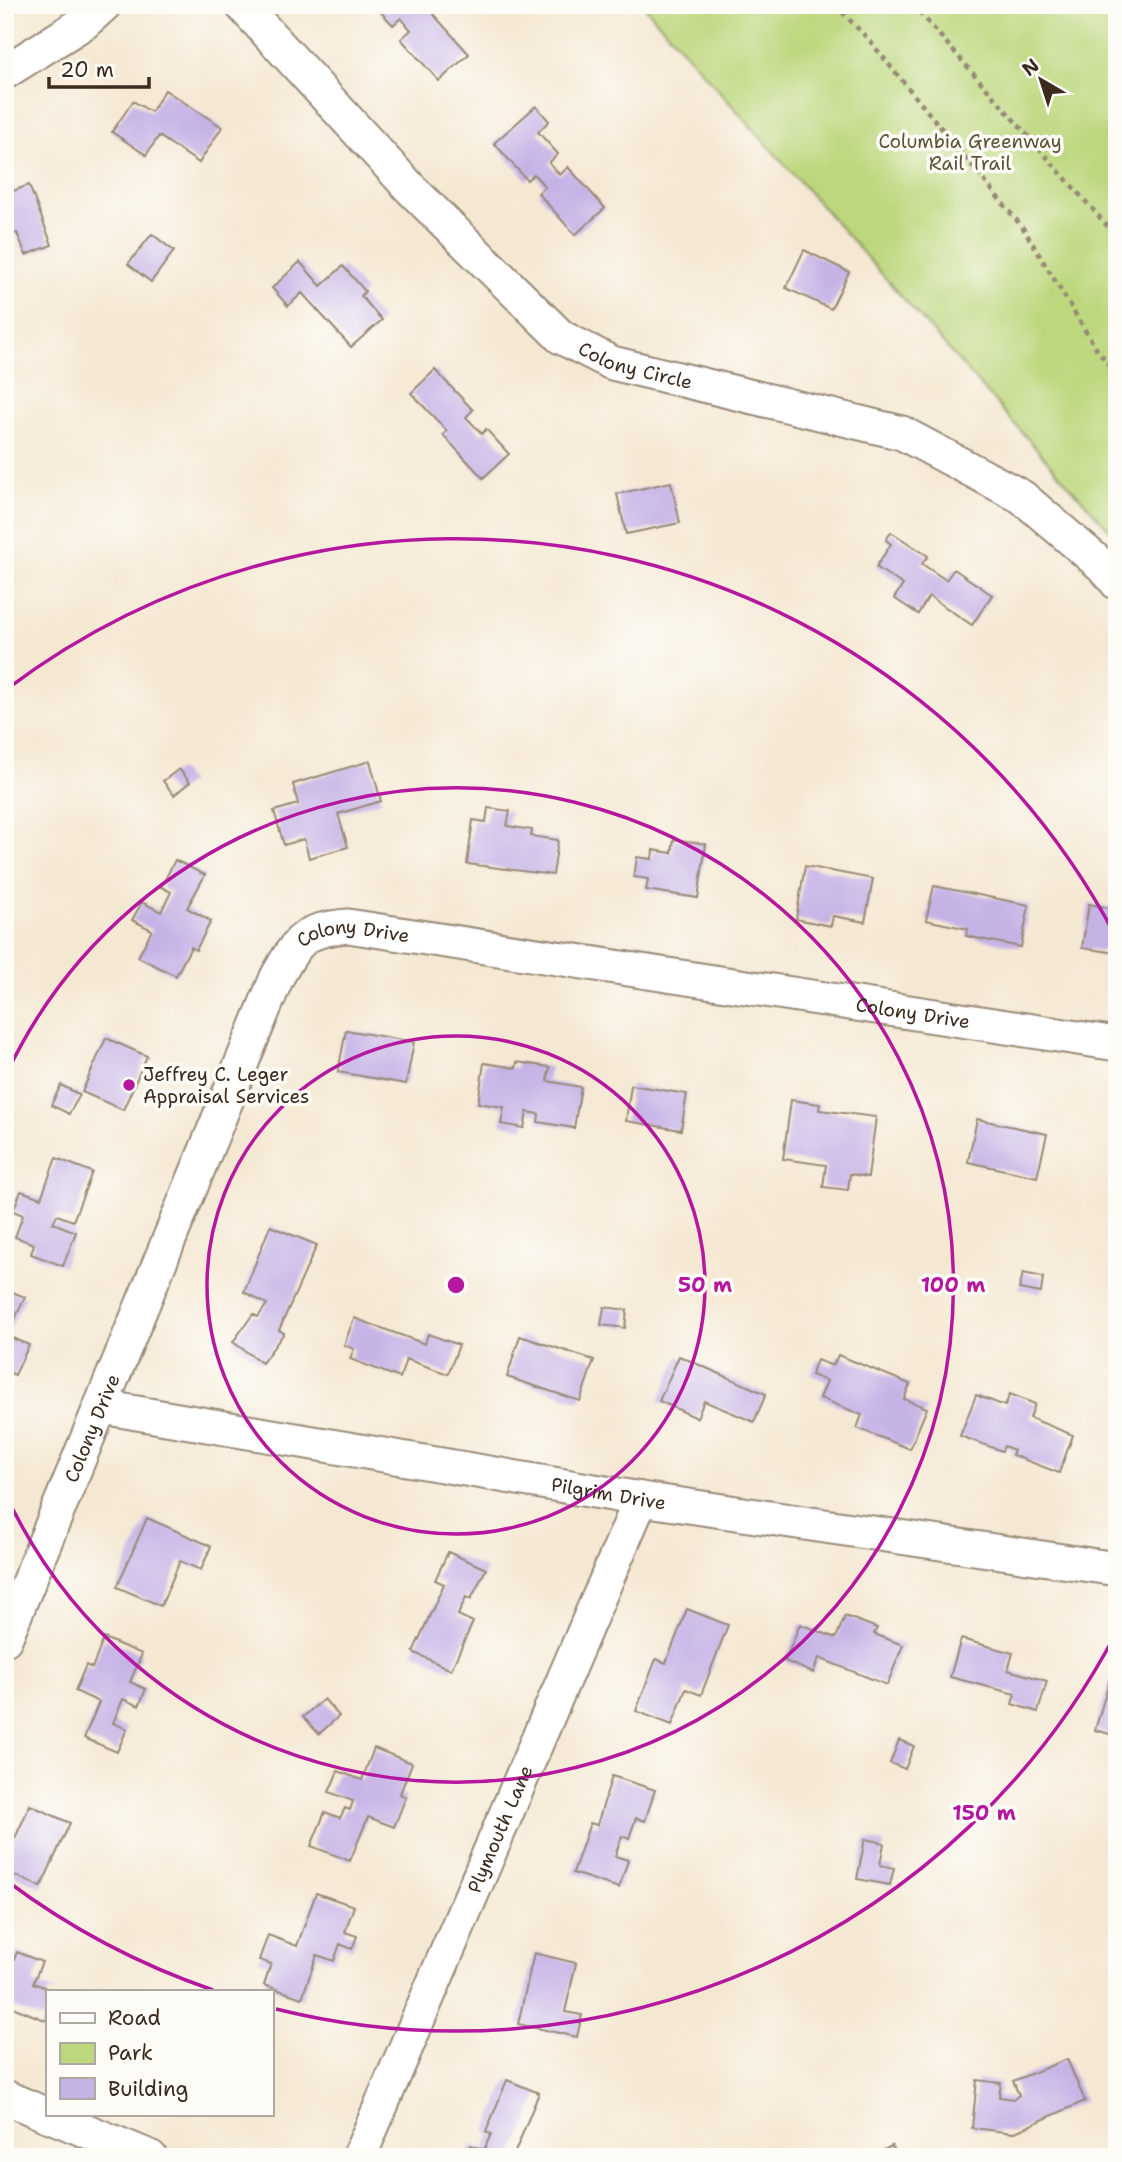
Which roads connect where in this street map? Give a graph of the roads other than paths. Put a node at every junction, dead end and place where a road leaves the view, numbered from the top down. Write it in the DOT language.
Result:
graph roads {
  1 [pos="104,5"];
  2 [pos="242,5"];
  3 [pos="5,72"];
  4 [pos="1117,583"];
  5 [pos="1117,1044"];
  6 [pos="102,1407"];
  7 [pos="640,1499"];
  8 [pos="1117,1569"];
  9 [pos="5,1639"];
  10 [pos="5,2097"];
  11 [pos="46,2115"];
  12 [pos="49,2116"];
  13 [pos="150,2157"];
  14 [pos="359,2157"];
  1 -- 3 [label="street"];
  2 -- 4 [label="street, Colony Circle"];
  5 -- 6 [label="street, Colony Drive"];
  6 -- 7 [label="street, Pilgrim Drive"];
  6 -- 9 [label="street, Colony Drive"];
  7 -- 8 [label="street, Pilgrim Drive"];
  7 -- 14 [label="street, Plymouth Lane"];
  10 -- 11 [label="street"];
  12 -- 13 [label="street"];
}
